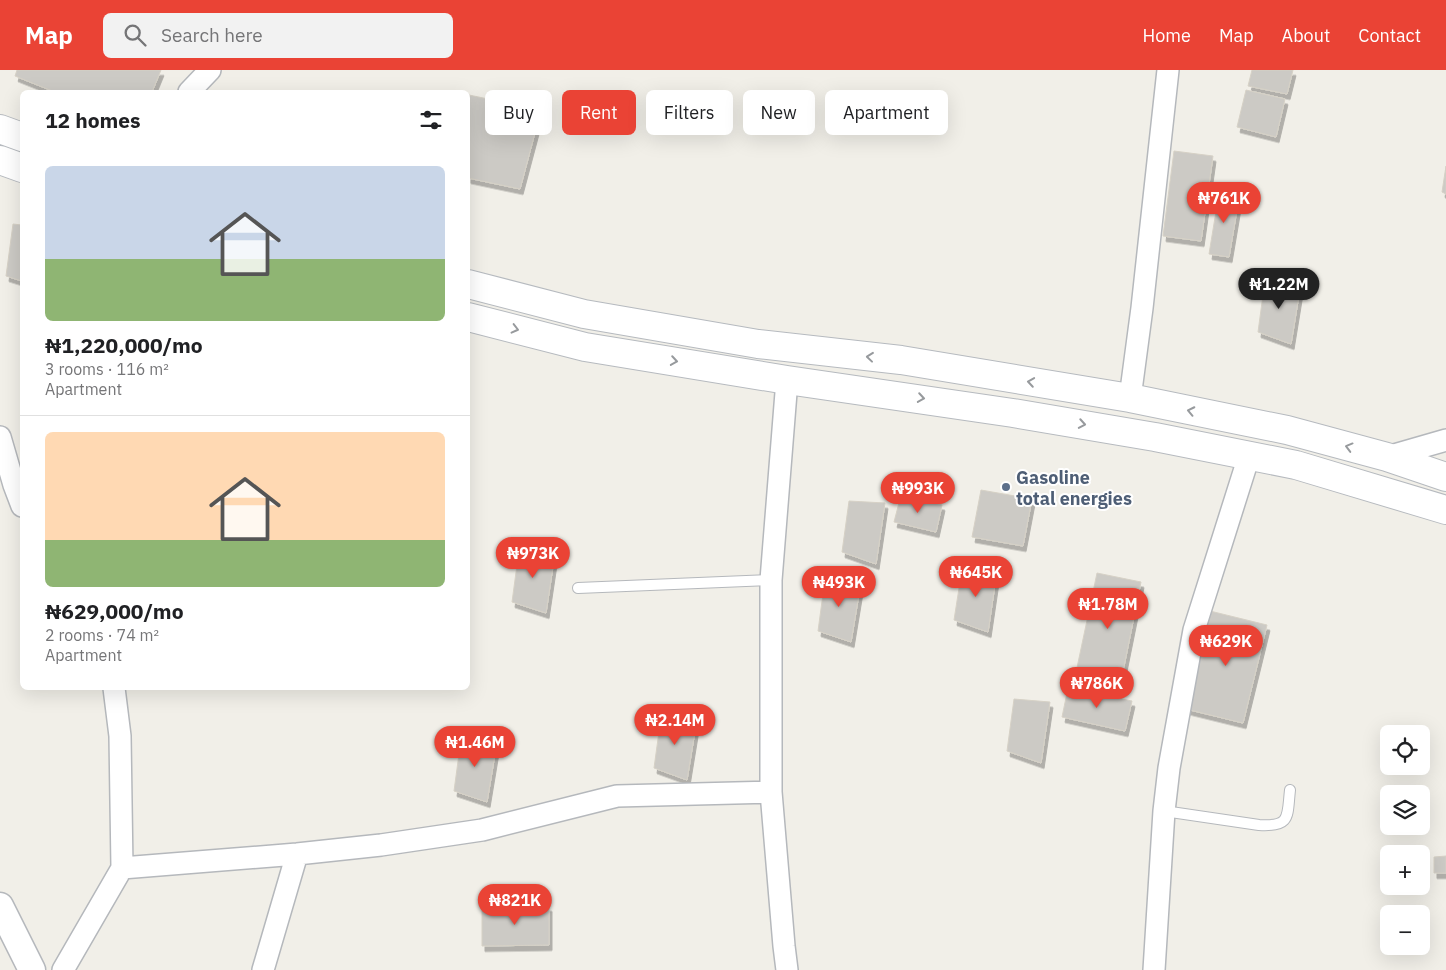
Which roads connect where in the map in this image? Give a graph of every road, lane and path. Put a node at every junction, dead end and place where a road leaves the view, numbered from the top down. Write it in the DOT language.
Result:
graph roads {
  1 [pos="210,70"];
  2 [pos="1168,70"];
  3 [pos="191,90"];
  4 [pos="0,129"];
  5 [pos="20,136"];
  6 [pos="0,160"];
  7 [pos="20,167"];
  8 [pos="470,285"];
  9 [pos="470,318"];
  10 [pos="787,380"];
  11 [pos="1130,398"];
  12 [pos="0,438"];
  13 [pos="1446,440"];
  14 [pos="1250,456"];
  15 [pos="1387,457"];
  16 [pos="1446,477"];
  17 [pos="18,482"];
  18 [pos="1446,510"];
  19 [pos="771,580"];
  20 [pos="578,588"];
  21 [pos="114,690"];
  22 [pos="1290,790"];
  23 [pos="771,792"];
  24 [pos="1164,811"];
  25 [pos="297,854"];
  26 [pos="122,868"];
  27 [pos="0,906"];
  28 [pos="32,970"];
  29 [pos="63,970"];
  30 [pos="263,970"];
  31 [pos="787,970"];
  32 [pos="1154,970"];
  1 -- 3 [label="street"];
  2 -- 11 [label="street"];
  4 -- 5 [label="main road"];
  6 -- 7 [label="main road"];
  11 -- 8 [label="main road, one-way"];
  9 -- 10 [label="main road, one-way"];
  10 -- 14 [label="main road, one-way"];
  10 -- 19 [label="street"];
  15 -- 11 [label="main road, one-way"];
  12 -- 17 [label="street"];
  13 -- 15 [label="street"];
  14 -- 18 [label="main road"];
  14 -- 24 [label="street"];
  15 -- 16 [label="main road"];
  19 -- 20 [label="lane"];
  19 -- 23 [label="street"];
  21 -- 26 [label="street"];
  22 -- 24 [label="lane"];
  23 -- 25 [label="street"];
  23 -- 31 [label="street"];
  24 -- 32 [label="street"];
  25 -- 26 [label="street"];
  25 -- 30 [label="street"];
  26 -- 29 [label="street"];
  27 -- 28 [label="street"];
}
